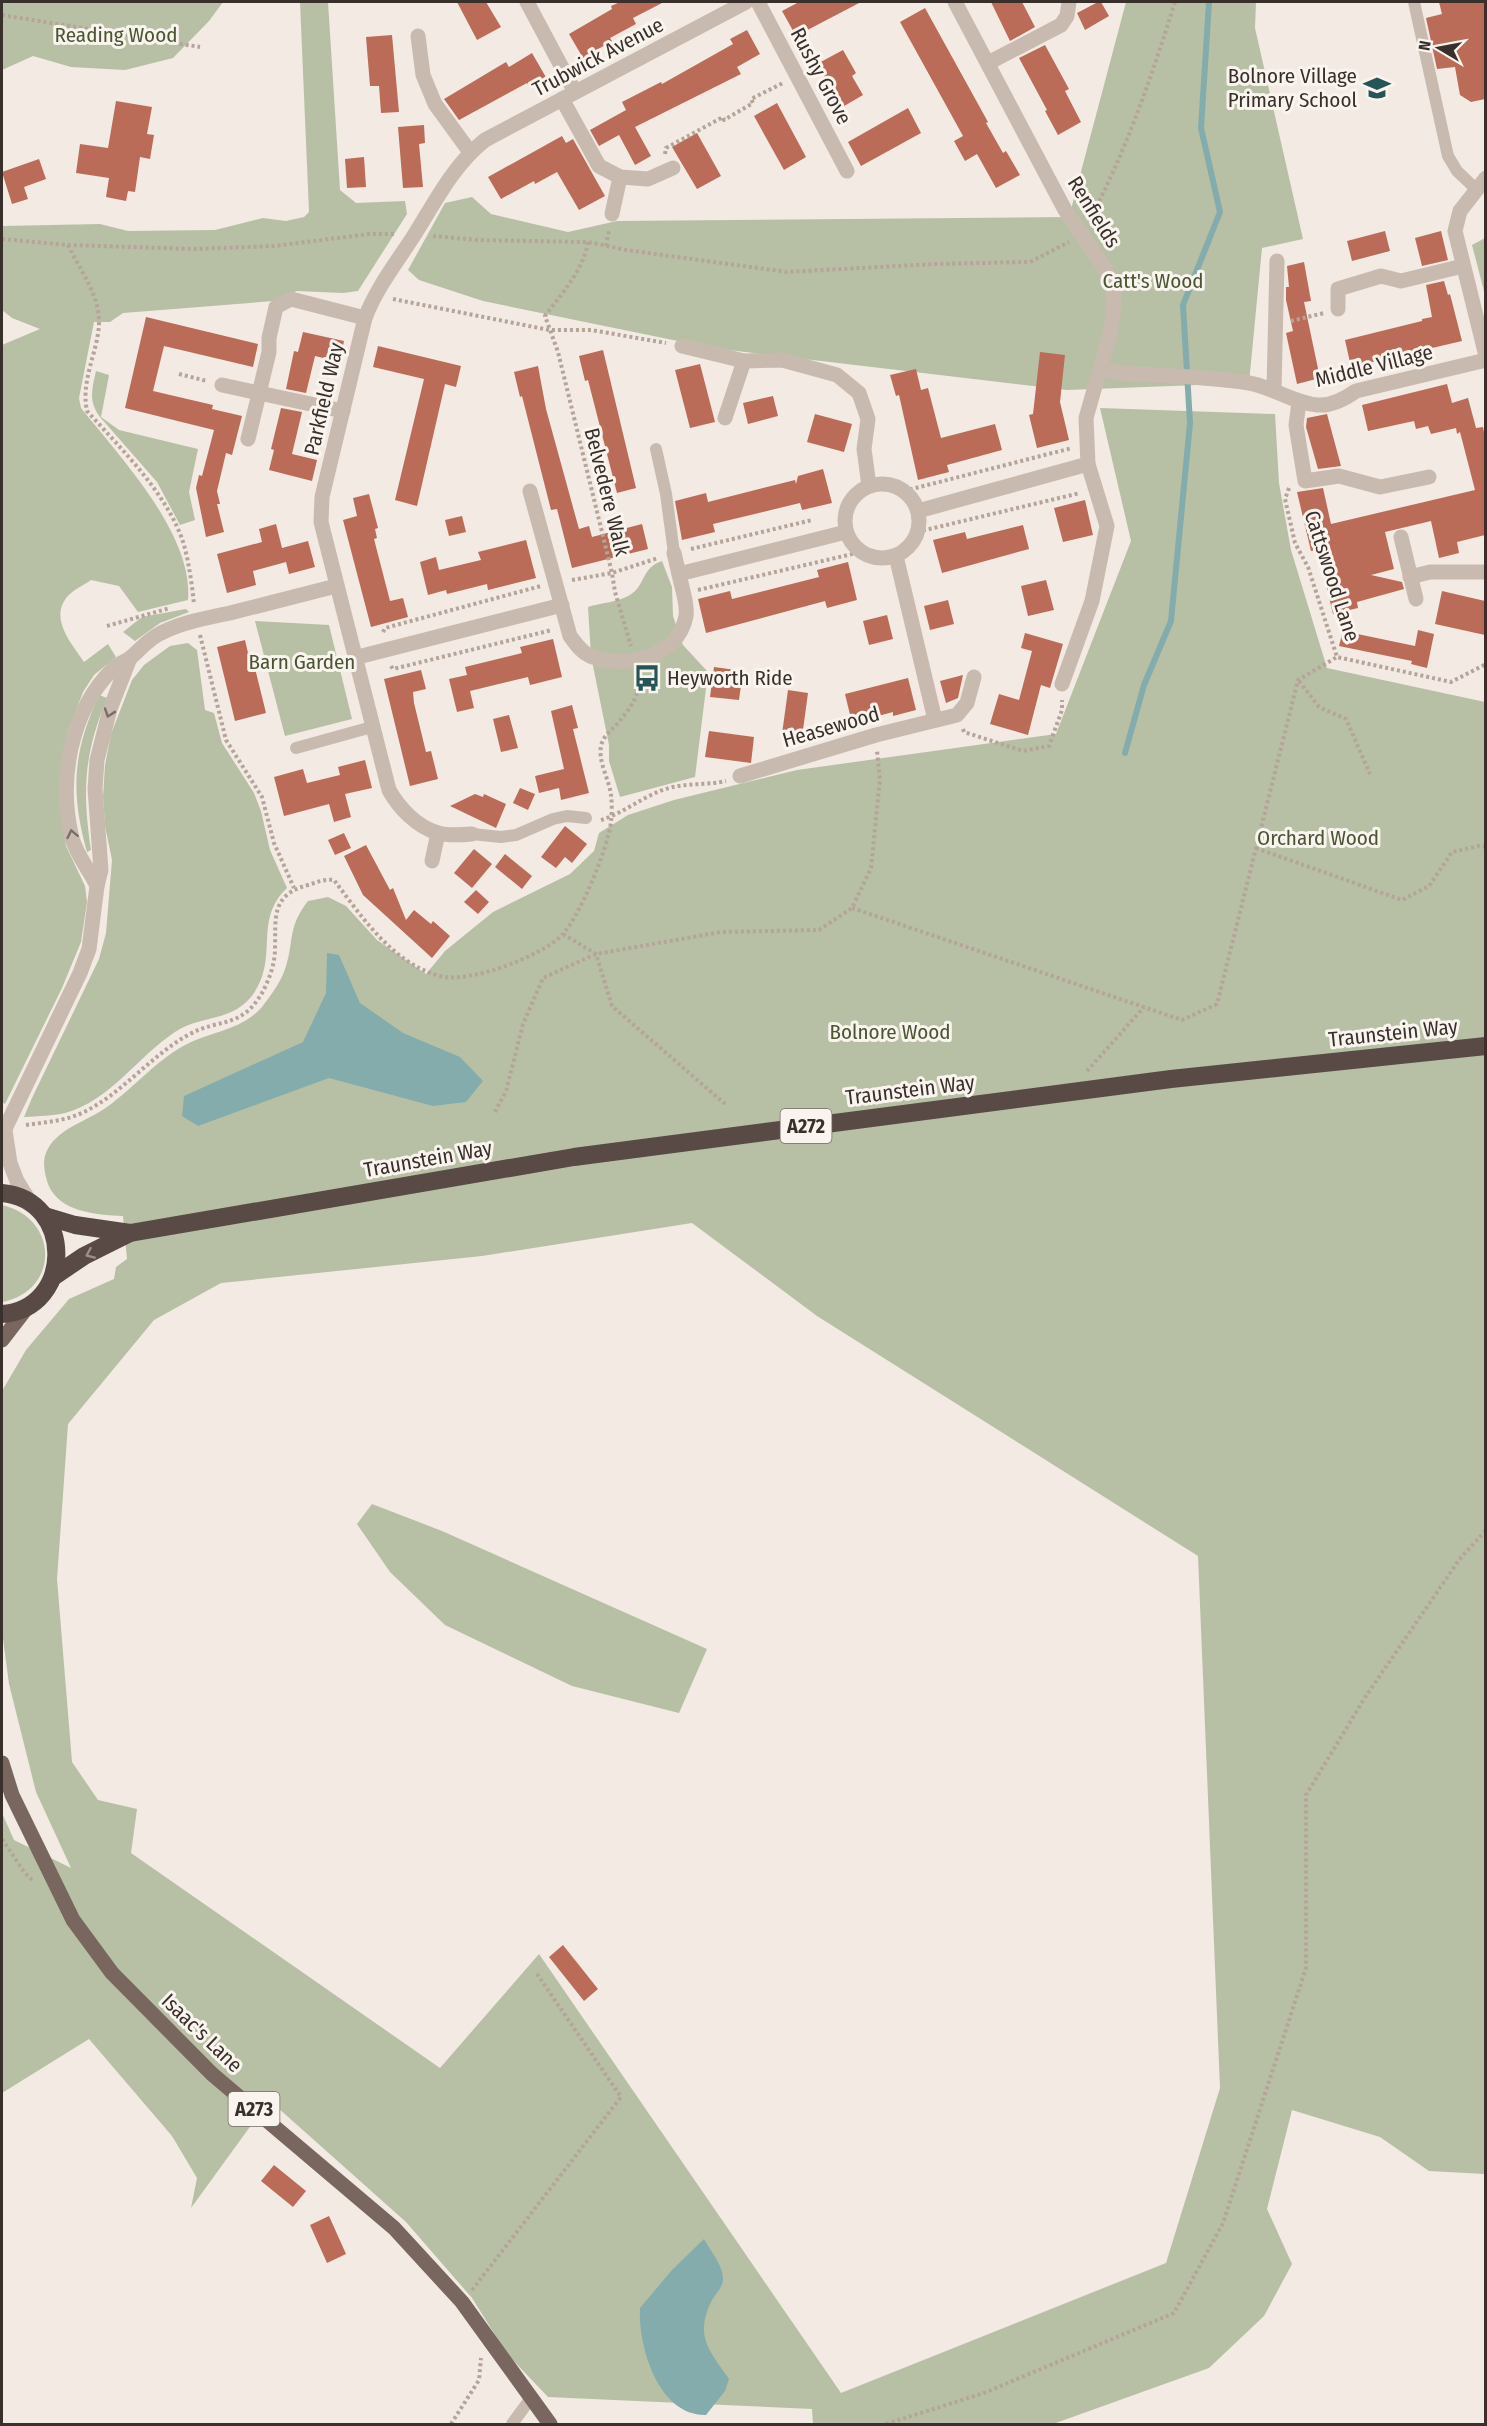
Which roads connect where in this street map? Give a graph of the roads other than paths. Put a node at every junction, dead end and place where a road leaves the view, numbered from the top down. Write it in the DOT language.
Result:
graph roads {
  1 [pos="527,2"];
  2 [pos="746,2"];
  3 [pos="758,2"];
  4 [pos="955,2"];
  5 [pos="1069,2"];
  6 [pos="1414,2"];
  7 [pos="418,36"];
  8 [pos="988,63"];
  9 [pos="569,96"];
  10 [pos="470,152"];
  11 [pos="668,170"];
  12 [pos="847,171"];
  13 [pos="620,177"];
  14 [pos="1481,184"];
  15 [pos="612,214"];
  16 [pos="415,234"];
  17 [pos="1276,261"];
  18 [pos="1463,266"];
  19 [pos="1338,309"];
  20 [pos="365,318"];
  21 [pos="682,346"];
  22 [pos="1485,358"];
  23 [pos="744,361"];
  24 [pos="1100,368"];
  25 [pos="222,385"];
  26 [pos="1274,389"];
  27 [pos="259,393"];
  28 [pos="1299,402"];
  29 [pos="343,411"];
  30 [pos="725,418"];
  31 [pos="248,439"];
  32 [pos="656,450"];
  33 [pos="1088,464"];
  34 [pos="1430,477"];
  35 [pos="869,486"];
  36 [pos="530,491"];
  37 [pos="918,511"];
  38 [pos="846,532"];
  39 [pos="1401,537"];
  40 [pos="674,553"];
  41 [pos="896,556"];
  42 [pos="1485,572"];
  43 [pos="679,574"];
  44 [pos="1410,577"];
  45 [pos="336,586"];
  46 [pos="1416,599"];
  47 [pos="562,604"];
  48 [pos="130,658"];
  49 [pos="354,658"];
  50 [pos="974,677"];
  51 [pos="1062,684"];
  52 [pos="935,720"];
  53 [pos="372,727"];
  54 [pos="296,748"];
  55 [pos="740,776"];
  56 [pos="586,818"];
  57 [pos="438,833"];
  58 [pos="472,834"];
  59 [pos="432,861"];
  60 [pos="97,886"];
  61 [pos="1485,1046"];
  62 [pos="9,1130"];
  63 [pos="2,1193"];
  64 [pos="30,1202"];
  65 [pos="45,1216"];
  66 [pos="130,1233"];
  67 [pos="52,1277"];
  68 [pos="29,1305"];
  69 [pos="2,1314"];
  70 [pos="2,1340"];
  71 [pos="2,1763"];
  72 [pos="531,2398"];
  73 [pos="512,2424"];
  74 [pos="550,2424"];
  1 -- 9 [label="street"];
  2 -- 9 [label="street, Trubwick Avenue"];
  3 -- 12 [label="street, Rushy Grove"];
  4 -- 8 [label="street, Renfields"];
  5 -- 8 [label="street"];
  6 -- 14 [label="lane"];
  7 -- 10 [label="street"];
  8 -- 24 [label="street, Renfields"];
  9 -- 10 [label="street, Trubwick Avenue"];
  9 -- 13 [label="street"];
  10 -- 16 [label="street, Trubwick Avenue"];
  11 -- 13 [label="street"];
  13 -- 15 [label="street"];
  14 -- 18 [label="street"];
  16 -- 20 [label="street, Parkfield Way"];
  17 -- 26 [label="street"];
  18 -- 19 [label="street"];
  18 -- 22 [label="street"];
  20 -- 27 [label="street"];
  20 -- 29 [label="street, Parkfield Way"];
  21 -- 23 [label="street"];
  22 -- 28 [label="street, Middle Village"];
  23 -- 30 [label="street"];
  23 -- 35 [label="street"];
  24 -- 26 [label="street, Middle Village"];
  24 -- 33 [label="street, Renfields"];
  25 -- 27 [label="street"];
  26 -- 28 [label="street, Middle Village"];
  27 -- 29 [label="street"];
  27 -- 31 [label="street"];
  28 -- 34 [label="street, Cattswood Lane"];
  29 -- 45 [label="street, Parkfield Way"];
  32 -- 40 [label="lane"];
  33 -- 37 [label="street"];
  33 -- 51 [label="street, Renfields"];
  35 -- 37 [label="street"];
  35 -- 38 [label="street"];
  36 -- 47 [label="street"];
  37 -- 41 [label="street"];
  38 -- 41 [label="street"];
  38 -- 43 [label="street"];
  39 -- 44 [label="street"];
  40 -- 43 [label="street"];
  41 -- 52 [label="street"];
  42 -- 44 [label="street"];
  43 -- 47 [label="street"];
  44 -- 46 [label="street"];
  45 -- 48 [label="street"];
  45 -- 49 [label="street, Parkfield Way"];
  47 -- 49 [label="street"];
  48 -- 60 [label="street, one-way"];
  60 -- 48 [label="street, one-way"];
  49 -- 53 [label="street, Parkfield Way"];
  50 -- 52 [label="street, Heasewood"];
  52 -- 55 [label="street, Heasewood"];
  53 -- 54 [label="lane"];
  53 -- 57 [label="street, Parkfield Way"];
  56 -- 58 [label="lane"];
  57 -- 58 [label="street"];
  57 -- 59 [label="street"];
  60 -- 62 [label="street"];
  61 -- 66 [label="highway, Traunstein Way / A272"];
  62 -- 64 [label="street"];
  63 -- 64 [label="highway"];
  64 -- 65 [label="highway"];
  65 -- 66 [label="highway, Traunstein Way / A272"];
  65 -- 67 [label="highway"];
  66 -- 67 [label="highway, Traunstein Way / A272, one-way"];
  67 -- 68 [label="highway"];
  68 -- 69 [label="highway"];
  68 -- 70 [label="main road"];
  71 -- 72 [label="main road, Isaac's Lane / A273"];
  72 -- 73 [label="lane"];
  72 -- 74 [label="main road, Isaac's Lane / A273"];
}
